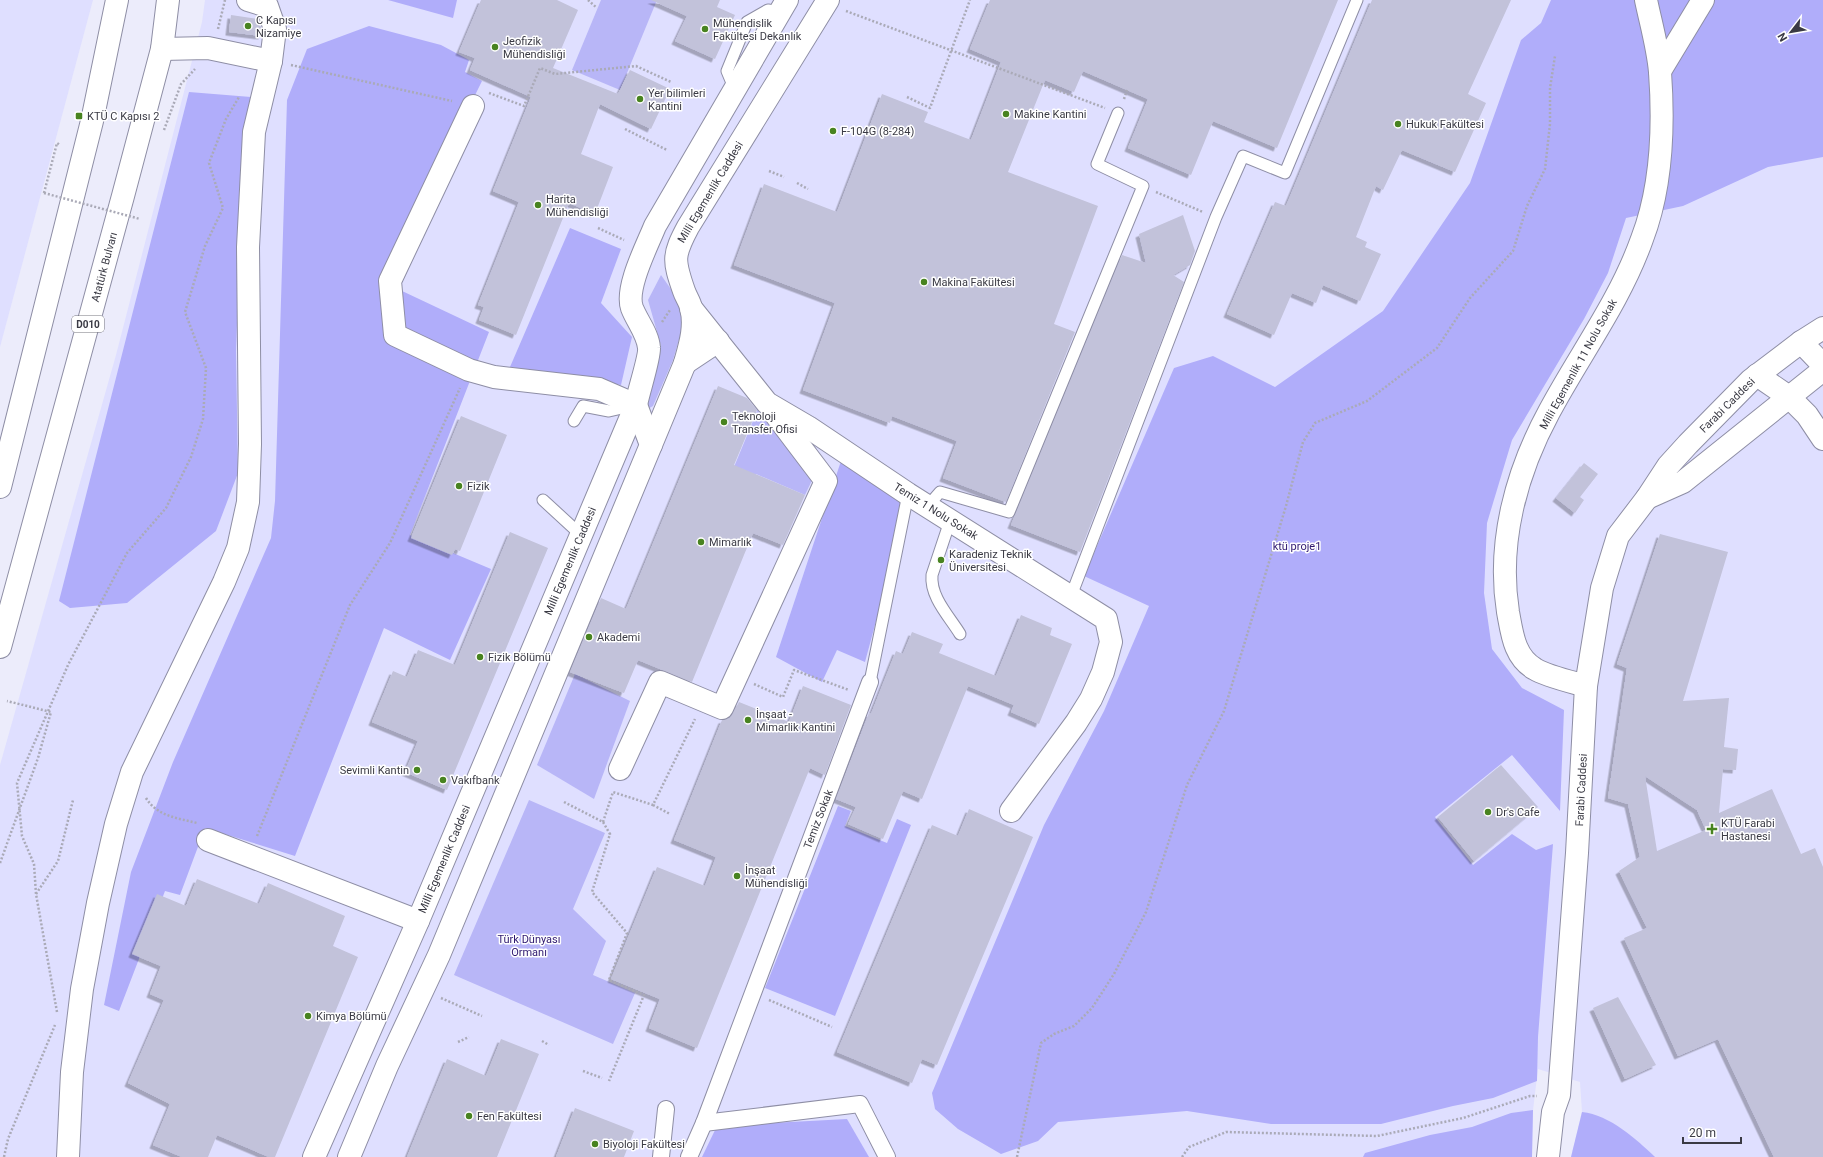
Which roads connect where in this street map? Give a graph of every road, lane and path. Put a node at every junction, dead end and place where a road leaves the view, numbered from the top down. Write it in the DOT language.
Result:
graph roads {
  1 [pos="117,0"];
  2 [pos="168,0"];
  3 [pos="225,0"];
  4 [pos="248,0"];
  5 [pos="588,0"];
  6 [pos="970,0"];
  7 [pos="1357,0"];
  8 [pos="1646,0"];
  9 [pos="1703,0"];
  10 [pos="828,2"];
  11 [pos="784,6"];
  12 [pos="598,8"];
  13 [pos="162,49"];
  14 [pos="213,49"];
  15 [pos="951,52"];
  16 [pos="1555,56"];
  17 [pos="271,61"];
  18 [pos="1660,71"];
  19 [pos="671,82"];
  20 [pos="265,85"];
  21 [pos="907,97"];
  22 [pos="473,106"];
  23 [pos="1118,113"];
  24 [pos="625,129"];
  25 [pos="163,133"];
  26 [pos="60,145"];
  27 [pos="667,150"];
  28 [pos="769,172"];
  29 [pos="784,177"];
  30 [pos="797,183"];
  31 [pos="1142,186"];
  32 [pos="808,188"];
  33 [pos="1216,218"];
  34 [pos="140,219"];
  35 [pos="598,228"];
  36 [pos="624,240"];
  37 [pos="641,258"];
  38 [pos="676,266"];
  39 [pos="683,306"];
  40 [pos="662,322"];
  41 [pos="1823,328"];
  42 [pos="718,342"];
  43 [pos="1801,342"];
  44 [pos="685,363"];
  45 [pos="1823,365"];
  46 [pos="469,370"];
  47 [pos="1823,370"];
  48 [pos="1757,375"];
  49 [pos="1789,397"];
  50 [pos="767,403"];
  51 [pos="636,405"];
  52 [pos="574,421"];
  53 [pos="1823,439"];
  54 [pos="651,445"];
  55 [pos="0,487"];
  56 [pos="908,494"];
  57 [pos="1647,498"];
  58 [pos="543,500"];
  59 [pos="928,507"];
  60 [pos="950,521"];
  61 [pos="581,535"];
  62 [pos="1072,596"];
  63 [pos="960,634"];
  64 [pos="0,647"];
  65 [pos="737,676"];
  66 [pos="870,682"];
  67 [pos="1586,686"];
  68 [pos="842,688"];
  69 [pos="7,701"];
  70 [pos="48,712"];
  71 [pos="697,716"];
  72 [pos="620,769"];
  73 [pos="132,772"];
  74 [pos="73,800"];
  75 [pos="564,802"];
  76 [pos="652,805"];
  77 [pos="19,810"];
  78 [pos="1011,811"];
  79 [pos="670,814"];
  80 [pos="603,822"];
  81 [pos="205,832"];
  82 [pos="249,855"];
  83 [pos="0,863"];
  84 [pos="36,894"];
  85 [pos="418,922"];
  86 [pos="752,993"];
  87 [pos="435,995"];
  88 [pos="482,1016"];
  89 [pos="832,1027"];
  90 [pos="469,1037"];
  91 [pos="542,1041"];
  92 [pos="458,1042"];
  93 [pos="549,1045"];
  94 [pos="583,1071"];
  95 [pos="602,1078"];
  96 [pos="609,1081"];
  97 [pos="1560,1095"];
  98 [pos="666,1109"];
  99 [pos="704,1123"];
  100 [pos="4,1157"];
  101 [pos="68,1157"];
  102 [pos="314,1157"];
  103 [pos="349,1157"];
  104 [pos="661,1157"];
  105 [pos="689,1157"];
  106 [pos="887,1157"];
  107 [pos="1017,1157"];
  108 [pos="1182,1157"];
  109 [pos="1548,1157"];
  110 [pos="1563,1157"];
  1 -- 55 [label="main road"];
  2 -- 13 [label="main road, Atatürk Bulvarı / D010"];
  3 -- 14 [label="path"];
  4 -- 17 [label="main road"];
  5 -- 12 [label="path"];
  6 -- 15 [label="path"];
  7 -- 33 [label="lane"];
  8 -- 18 [label="main road, Milli Egemenlik 11 Nolu Sokak"];
  9 -- 18 [label="main road"];
  10 -- 15 [label="path"];
  10 -- 38 [label="main road, Milli Egemenlik Caddesi"];
  11 -- 37 [label="main road, Milli Egemenlik Caddesi"];
  13 -- 14 [label="main road"];
  13 -- 64 [label="main road, Atatürk Bulvarı / D010"];
  14 -- 17 [label="main road"];
  14 -- 25 [label="path"];
  15 -- 21 [label="path"];
  15 -- 23 [label="path"];
  16 -- 107 [label="path"];
  17 -- 20 [label="main road"];
  17 -- 22 [label="path"];
  18 -- 67 [label="main road, Milli Egemenlik 11 Nolu Sokak"];
  19 -- 22 [label="path"];
  20 -- 70 [label="path"];
  20 -- 73 [label="main road"];
  22 -- 46 [label="main road"];
  23 -- 31 [label="lane"];
  24 -- 27 [label="path"];
  26 -- 34 [label="path, bridge"];
  28 -- 29 [label="path"];
  30 -- 32 [label="path"];
  31 -- 33 [label="path"];
  31 -- 59 [label="lane"];
  33 -- 62 [label="lane"];
  35 -- 36 [label="path"];
  37 -- 38 [label="main road"];
  37 -- 51 [label="main road, Milli Egemenlik Caddesi"];
  38 -- 39 [label="main road, Milli Egemenlik Caddesi"];
  39 -- 40 [label="path"];
  39 -- 42 [label="main road, Temiz 1 Nolu Sokak"];
  39 -- 44 [label="main road, Milli Egemenlik Caddesi"];
  41 -- 43 [label="main road, Farabi Caddesi"];
  42 -- 44 [label="main road"];
  42 -- 50 [label="main road, Temiz 1 Nolu Sokak"];
  43 -- 45 [label="main road"];
  43 -- 48 [label="main road, Farabi Caddesi"];
  44 -- 54 [label="main road, Milli Egemenlik Caddesi"];
  46 -- 51 [label="main road"];
  46 -- 82 [label="path"];
  47 -- 49 [label="main road, Farabi Caddesi"];
  48 -- 49 [label="main road"];
  48 -- 57 [label="main road, Farabi Caddesi"];
  49 -- 53 [label="main road"];
  49 -- 57 [label="main road, Farabi Caddesi"];
  50 -- 56 [label="main road, Temiz 1 Nolu Sokak"];
  50 -- 65 [label="main road"];
  51 -- 52 [label="lane"];
  51 -- 54 [label="main road"];
  51 -- 61 [label="main road, Milli Egemenlik Caddesi"];
  54 -- 103 [label="main road, Milli Egemenlik Caddesi"];
  56 -- 59 [label="main road, Temiz 1 Nolu Sokak"];
  56 -- 66 [label="lane, Temiz Sokak"];
  57 -- 67 [label="main road, Farabi Caddesi"];
  58 -- 61 [label="lane"];
  59 -- 60 [label="main road, Temiz 1 Nolu Sokak"];
  60 -- 62 [label="main road, Temiz 1 Nolu Sokak"];
  60 -- 63 [label="lane"];
  61 -- 85 [label="main road, Milli Egemenlik Caddesi"];
  62 -- 78 [label="main road, Temiz 1 Nolu Sokak"];
  65 -- 68 [label="path"];
  65 -- 72 [label="main road"];
  66 -- 86 [label="street, Temiz Sokak"];
  67 -- 97 [label="main road, Farabi Caddesi"];
  69 -- 70 [label="path"];
  70 -- 77 [label="path"];
  70 -- 77 [label="path"];
  71 -- 76 [label="path"];
  73 -- 81 [label="path"];
  73 -- 101 [label="main road"];
  74 -- 84 [label="path"];
  75 -- 80 [label="path"];
  76 -- 79 [label="path"];
  76 -- 80 [label="path"];
  77 -- 83 [label="path"];
  77 -- 84 [label="path"];
  80 -- 96 [label="path"];
  81 -- 82 [label="main road"];
  82 -- 85 [label="main road"];
  84 -- 100 [label="path"];
  85 -- 102 [label="main road, Milli Egemenlik Caddesi"];
  86 -- 89 [label="path"];
  86 -- 99 [label="street, Temiz Sokak"];
  87 -- 88 [label="path"];
  90 -- 92 [label="path"];
  91 -- 93 [label="path"];
  94 -- 95 [label="path"];
  97 -- 108 [label="path"];
  97 -- 109 [label="main road, Farabi Caddesi"];
  97 -- 110 [label="main road, Farabi Caddesi"];
  98 -- 104 [label="street"];
  99 -- 105 [label="street, Temiz Sokak"];
  99 -- 106 [label="street"];
}
